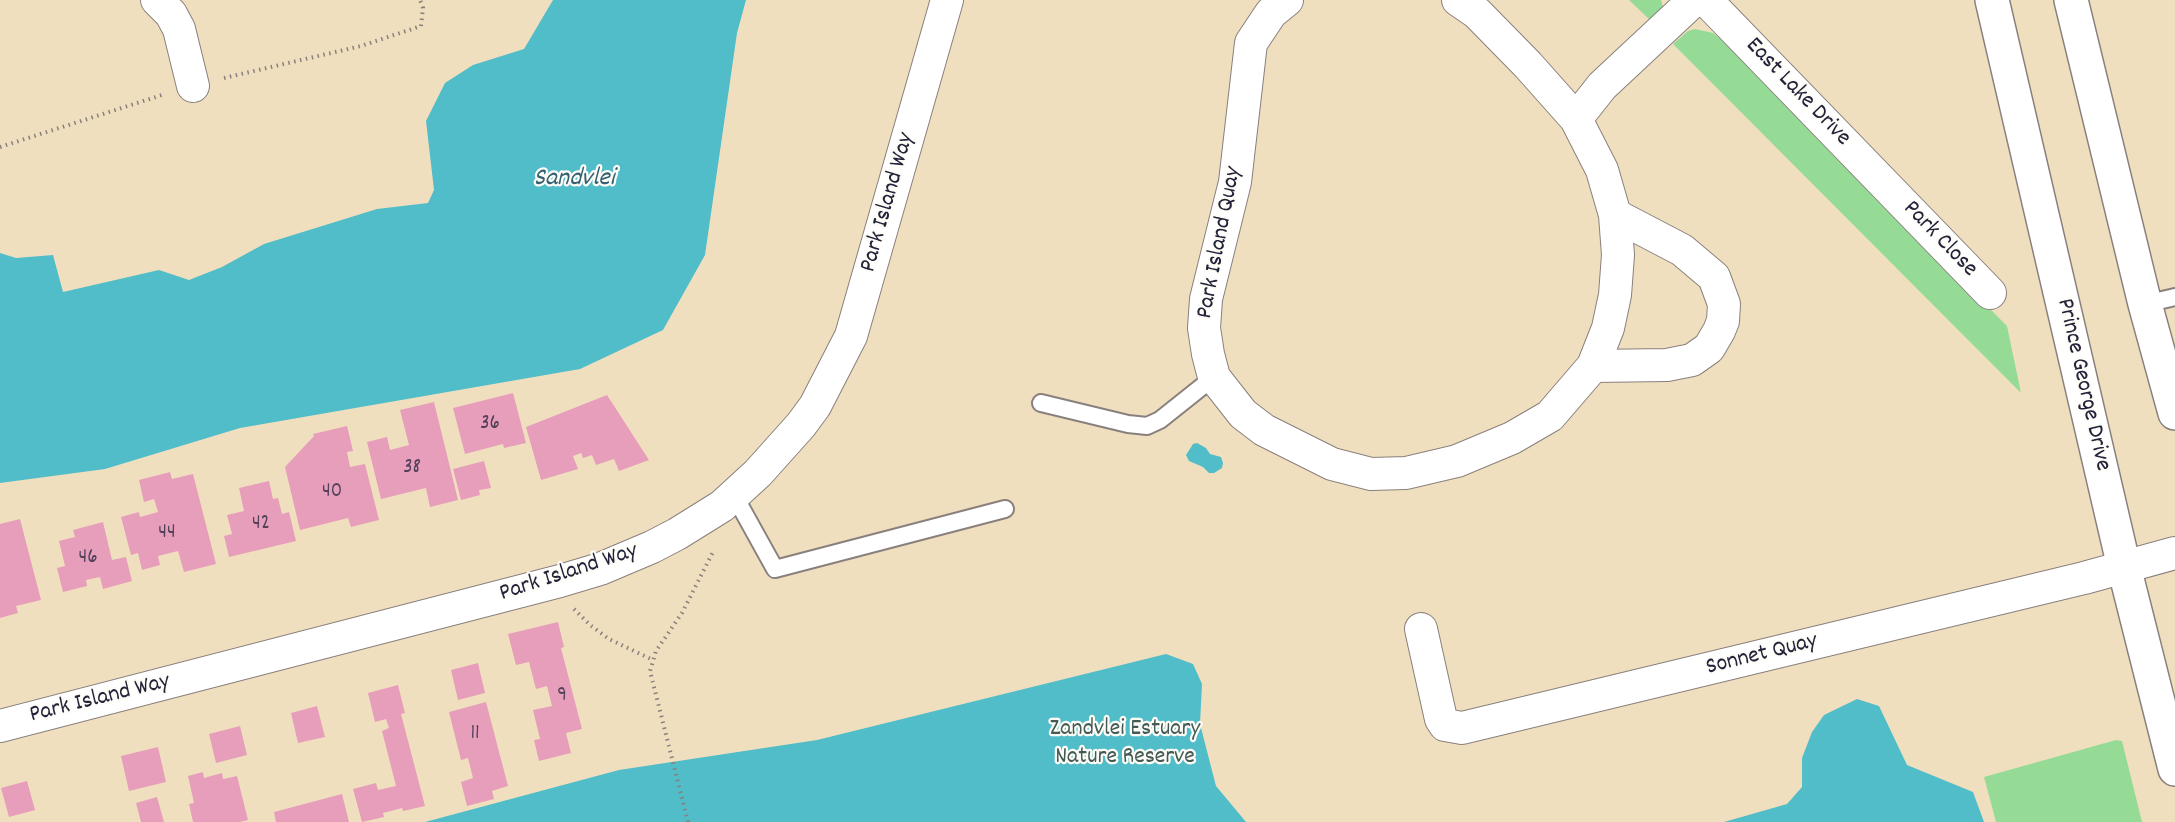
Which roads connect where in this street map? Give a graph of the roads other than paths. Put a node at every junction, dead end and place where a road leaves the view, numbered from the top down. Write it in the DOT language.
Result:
graph roads {
  1 [pos="157,0"];
  2 [pos="947,0"];
  3 [pos="1287,0"];
  4 [pos="1458,0"];
  5 [pos="1694,0"];
  6 [pos="1706,0"];
  7 [pos="1992,0"];
  8 [pos="2071,0"];
  9 [pos="193,86"];
  10 [pos="1576,118"];
  11 [pos="1887,186"];
  12 [pos="1615,215"];
  13 [pos="1990,293"];
  14 [pos="2160,300"];
  15 [pos="1593,366"];
  16 [pos="1214,377"];
  17 [pos="1041,403"];
  18 [pos="2175,413"];
  19 [pos="728,500"];
  20 [pos="1005,509"];
  21 [pos="2175,554"];
  22 [pos="2124,567"];
  23 [pos="1420,629"];
  24 [pos="0,726"];
  25 [pos="2175,769"];
  1 -- 9 [label="street"];
  2 -- 19 [label="street, Park Island Way"];
  3 -- 16 [label="street, Park Island Quay"];
  4 -- 10 [label="street, Park Island Quay"];
  5 -- 10 [label="street"];
  6 -- 11 [label="street, East Lake Drive"];
  7 -- 22 [label="main road, Prince George Drive"];
  8 -- 14 [label="main road"];
  10 -- 12 [label="street, Park Island Quay"];
  11 -- 13 [label="street, Park Close"];
  12 -- 15 [label="street, Park Island Quay"];
  12 -- 15 [label="street"];
  14 -- 18 [label="main road"];
  15 -- 16 [label="street, Park Island Quay"];
  16 -- 17 [label="lane"];
  19 -- 20 [label="lane"];
  19 -- 24 [label="street, Park Island Way"];
  21 -- 22 [label="street, Sonnet Quay"];
  22 -- 23 [label="street, Sonnet Quay"];
  22 -- 25 [label="main road, Prince George Drive"];
}
